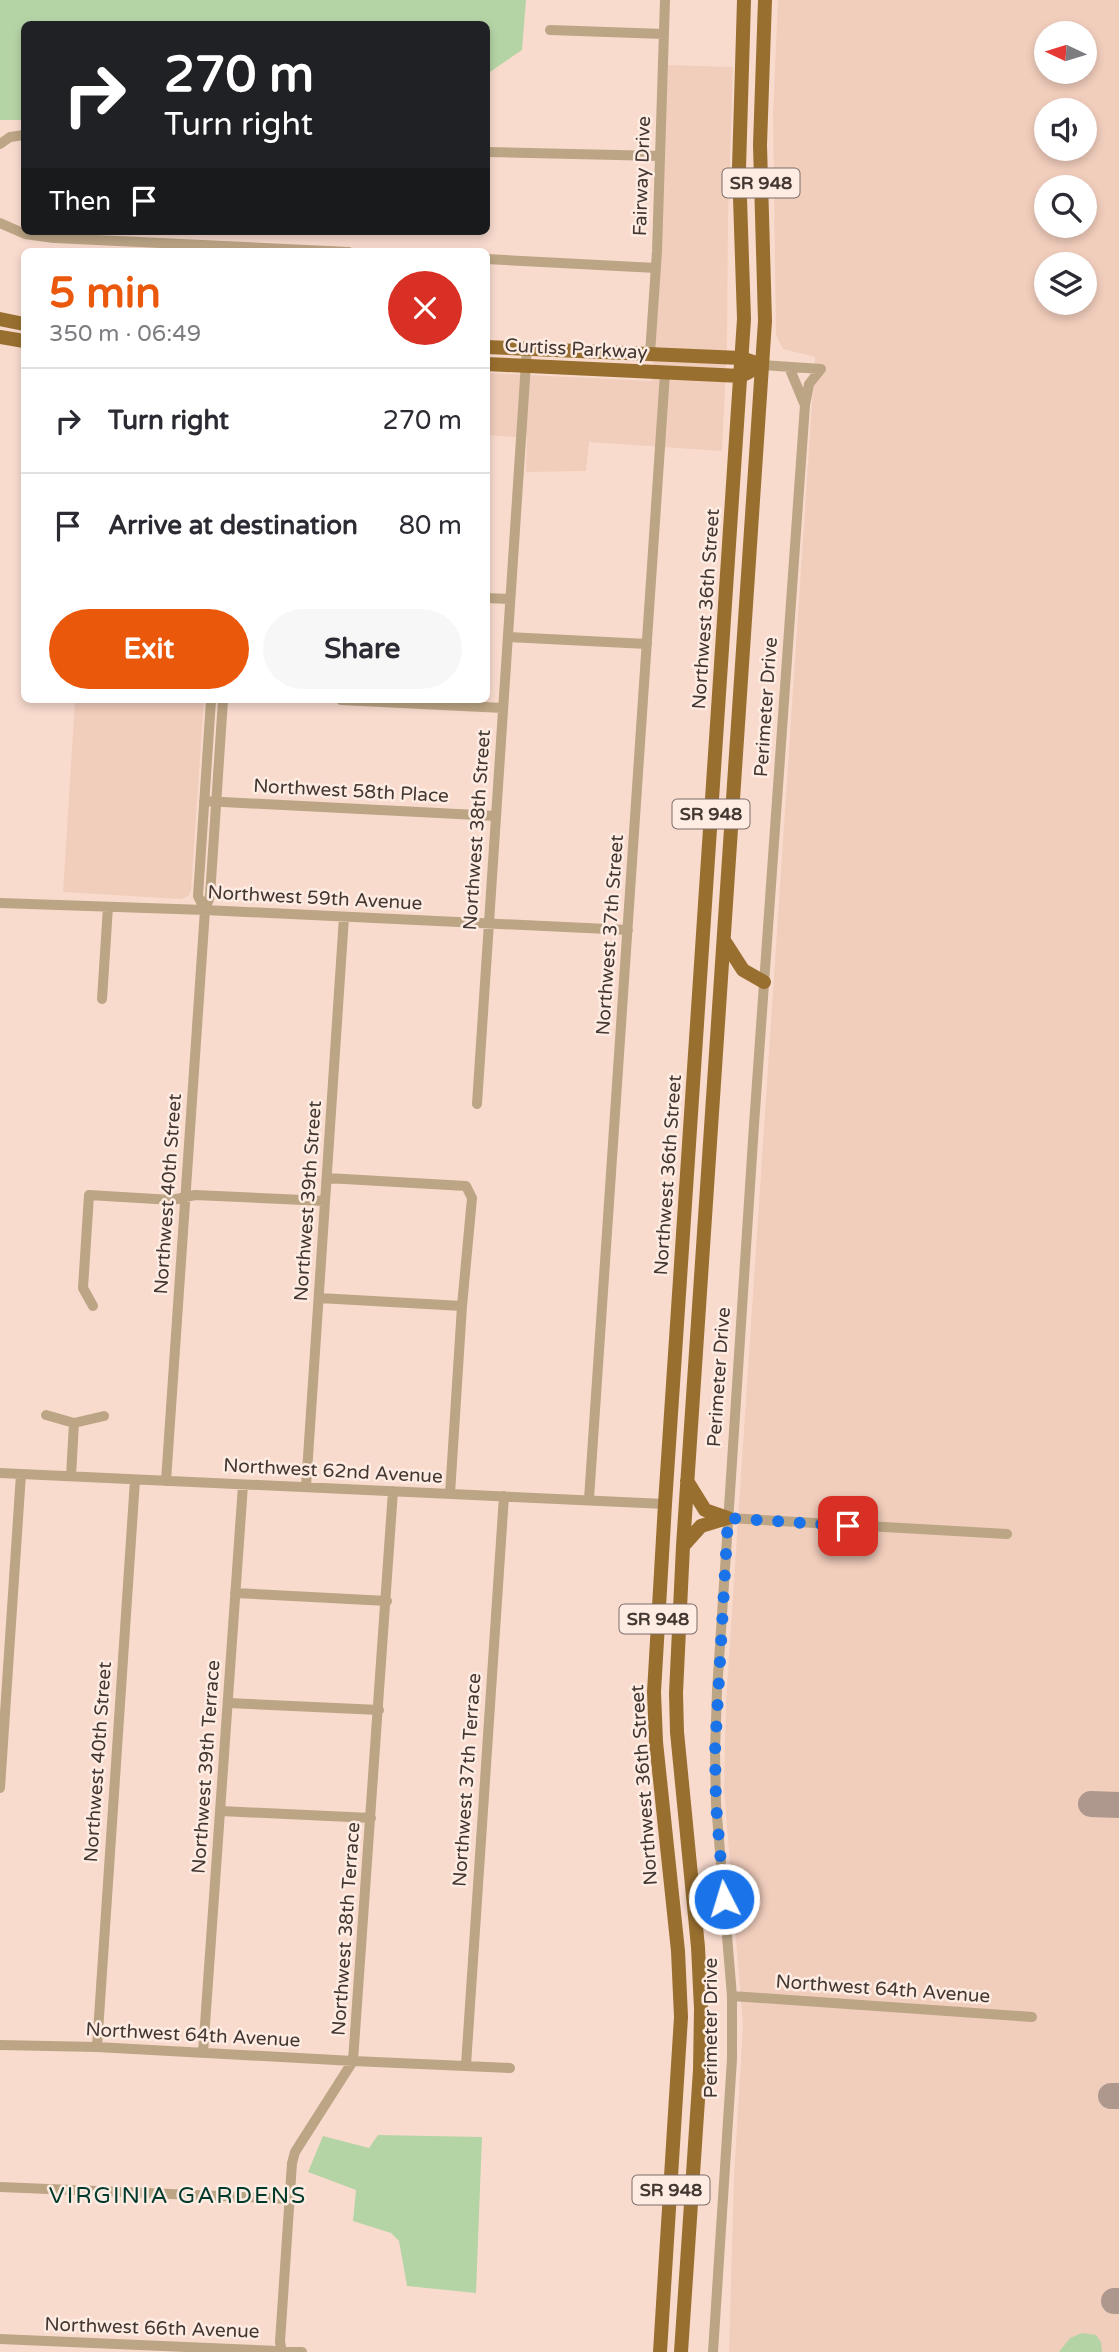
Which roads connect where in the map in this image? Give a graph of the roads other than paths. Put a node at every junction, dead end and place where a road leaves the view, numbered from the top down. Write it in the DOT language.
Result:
graph roads {
  1 [pos="665,0"];
  2 [pos="744,0"];
  3 [pos="765,0"];
  4 [pos="550,30"];
  5 [pos="664,34"];
  6 [pos="21,135"];
  7 [pos="0,144"];
  8 [pos="490,152"];
  9 [pos="660,156"];
  10 [pos="0,223"];
  11 [pos="21,232"];
  12 [pos="32,235"];
  13 [pos="265,248"];
  14 [pos="490,259"];
  15 [pos="656,268"];
  16 [pos="0,320"];
  17 [pos="21,324"];
  18 [pos="0,337"];
  19 [pos="21,340"];
  20 [pos="490,346"];
  21 [pos="527,348"];
  22 [pos="650,354"];
  23 [pos="741,358"];
  24 [pos="490,364"];
  25 [pos="762,365"];
  26 [pos="526,366"];
  27 [pos="789,367"];
  28 [pos="665,373"];
  29 [pos="741,376"];
  30 [pos="805,405"];
  31 [pos="490,598"];
  32 [pos="510,600"];
  33 [pos="744,632"];
  34 [pos="508,637"];
  35 [pos="647,644"];
  36 [pos="723,647"];
  37 [pos="211,703"];
  38 [pos="223,703"];
  39 [pos="402,703"];
  40 [pos="503,708"];
  41 [pos="738,732"];
  42 [pos="712,797"];
  43 [pos="204,801"];
  44 [pos="217,802"];
  45 [pos="495,816"];
  46 [pos="731,824"];
  47 [pos="0,903"];
  48 [pos="108,907"];
  49 [pos="205,910"];
  50 [pos="344,917"];
  51 [pos="489,924"];
  52 [pos="628,930"];
  53 [pos="724,940"];
  54 [pos="723,957"];
  55 [pos="700,980"];
  56 [pos="764,982"];
  57 [pos="102,999"];
  58 [pos="720,1006"];
  59 [pos="477,1104"];
  60 [pos="327,1178"];
  61 [pos="185,1199"];
  62 [pos="325,1201"];
  63 [pos="684,1216"];
  64 [pos="705,1218"];
  65 [pos="320,1298"];
  66 [pos="93,1306"];
  67 [pos="462,1306"];
  68 [pos="46,1415"];
  69 [pos="104,1416"];
  70 [pos="74,1423"];
  71 [pos="0,1473"];
  72 [pos="21,1474"];
  73 [pos="71,1476"];
  74 [pos="135,1480"];
  75 [pos="166,1481"];
  76 [pos="687,1481"];
  77 [pos="243,1485"];
  78 [pos="306,1487"];
  79 [pos="393,1491"];
  80 [pos="450,1494"];
  81 [pos="504,1496"];
  82 [pos="589,1499"];
  83 [pos="665,1503"];
  84 [pos="728,1518"];
  85 [pos="1007,1534"];
  86 [pos="683,1546"];
  87 [pos="235,1593"];
  88 [pos="387,1601"];
  89 [pos="228,1703"];
  90 [pos="379,1710"];
  91 [pos="677,1732"];
  92 [pos="656,1734"];
  93 [pos="1,1759"];
  94 [pos="0,1788"];
  95 [pos="220,1811"];
  96 [pos="371,1818"];
  97 [pos="732,1996"];
  98 [pos="1032,2017"];
  99 [pos="0,2045"];
  100 [pos="97,2047"];
  101 [pos="203,2053"];
  102 [pos="354,2061"];
  103 [pos="466,2065"];
  104 [pos="510,2067"];
  105 [pos="679,2068"];
  106 [pos="700,2070"];
  107 [pos="0,2187"];
  108 [pos="290,2199"];
  109 [pos="0,2339"];
  110 [pos="74,2347"];
  111 [pos="180,2349"];
  112 [pos="282,2352"];
  113 [pos="302,2352"];
  114 [pos="660,2352"];
  115 [pos="681,2352"];
  116 [pos="713,2352"];
  1 -- 5 [label="street, Fairway Drive"];
  2 -- 23 [label="main road, Northwest 36th Street / SR 948"];
  3 -- 25 [label="main road, Northwest 36th Street / SR 948"];
  4 -- 5 [label="street"];
  5 -- 9 [label="street, Fairway Drive"];
  6 -- 7 [label="street"];
  8 -- 9 [label="street"];
  9 -- 15 [label="street, Fairway Drive"];
  10 -- 11 [label="street"];
  12 -- 13 [label="street"];
  14 -- 15 [label="street"];
  15 -- 22 [label="street, Fairway Drive"];
  16 -- 17 [label="main road"];
  18 -- 19 [label="main road"];
  20 -- 21 [label="main road, Curtiss Parkway"];
  21 -- 22 [label="main road, Curtiss Parkway"];
  21 -- 26 [label="street, Northwest 38th Street"];
  22 -- 23 [label="main road, Curtiss Parkway"];
  23 -- 25 [label="main road, Curtiss Parkway"];
  23 -- 29 [label="main road, Northwest 36th Street / SR 948"];
  24 -- 26 [label="main road, Curtiss Parkway"];
  25 -- 27 [label="street"];
  25 -- 29 [label="main road"];
  25 -- 33 [label="main road, Northwest 36th Street / SR 948"];
  26 -- 28 [label="main road, Curtiss Parkway"];
  26 -- 32 [label="street, Northwest 38th Street"];
  27 -- 30 [label="street, Perimeter Drive"];
  27 -- 30 [label="street, Perimeter Drive"];
  28 -- 29 [label="main road, Curtiss Parkway"];
  28 -- 35 [label="street, Northwest 37th Street"];
  29 -- 36 [label="main road, Northwest 36th Street / SR 948"];
  30 -- 56 [label="street, Perimeter Drive"];
  31 -- 32 [label="street"];
  32 -- 34 [label="street, Northwest 38th Street"];
  33 -- 36 [label="main road"];
  33 -- 41 [label="main road, Northwest 36th Street / SR 948"];
  34 -- 35 [label="street"];
  34 -- 40 [label="street, Northwest 38th Street"];
  35 -- 52 [label="street, Northwest 37th Street"];
  36 -- 41 [label="main road"];
  36 -- 42 [label="main road, Northwest 36th Street / SR 948"];
  37 -- 43 [label="street, Northwest 40th Street"];
  38 -- 44 [label="street, Northwest 40th Street"];
  39 -- 40 [label="street"];
  40 -- 45 [label="street, Northwest 38th Street"];
  41 -- 46 [label="main road, Northwest 36th Street / SR 948"];
  42 -- 46 [label="main road"];
  42 -- 55 [label="main road, Northwest 36th Street / SR 948"];
  43 -- 44 [label="street, Northwest 58th Place"];
  43 -- 49 [label="street, Northwest 40th Street"];
  44 -- 45 [label="street, Northwest 58th Place"];
  44 -- 49 [label="street, Northwest 40th Street"];
  45 -- 51 [label="street, Northwest 38th Street"];
  46 -- 53 [label="main road, Northwest 36th Street / SR 948"];
  47 -- 48 [label="street, Northwest 59th Avenue"];
  48 -- 49 [label="street, Northwest 59th Avenue"];
  48 -- 57 [label="street"];
  49 -- 50 [label="street, Northwest 59th Avenue"];
  49 -- 61 [label="street, Northwest 40th Street"];
  50 -- 51 [label="street, Northwest 59th Avenue"];
  50 -- 60 [label="street, Northwest 39th Street"];
  51 -- 52 [label="street, Northwest 59th Avenue"];
  51 -- 59 [label="street, Northwest 38th Street"];
  52 -- 82 [label="street, Northwest 37th Street"];
  53 -- 54 [label="main road, Northwest 36th Street / SR 948"];
  53 -- 56 [label="main road"];
  54 -- 55 [label="main road"];
  54 -- 58 [label="main road, Northwest 36th Street / SR 948"];
  55 -- 58 [label="main road"];
  55 -- 63 [label="main road, Northwest 36th Street / SR 948"];
  56 -- 84 [label="street, Perimeter Drive"];
  58 -- 64 [label="main road, Northwest 36th Street / SR 948"];
  60 -- 62 [label="street, Northwest 39th Street"];
  60 -- 67 [label="street"];
  61 -- 62 [label="street"];
  61 -- 66 [label="street"];
  61 -- 75 [label="street, Northwest 40th Street"];
  62 -- 65 [label="street, Northwest 39th Street"];
  63 -- 64 [label="main road"];
  63 -- 83 [label="main road, Northwest 36th Street / SR 948"];
  64 -- 76 [label="main road, Northwest 36th Street / SR 948"];
  65 -- 67 [label="street"];
  65 -- 78 [label="street, Northwest 39th Street"];
  67 -- 80 [label="street"];
  68 -- 70 [label="street"];
  69 -- 70 [label="street"];
  70 -- 73 [label="street"];
  71 -- 72 [label="street, Northwest 62nd Avenue"];
  72 -- 73 [label="street, Northwest 62nd Avenue"];
  72 -- 93 [label="street"];
  73 -- 74 [label="street, Northwest 62nd Avenue"];
  74 -- 75 [label="street, Northwest 62nd Avenue"];
  74 -- 100 [label="street, Northwest 40th Street"];
  75 -- 77 [label="street, Northwest 62nd Avenue"];
  76 -- 84 [label="main road"];
  76 -- 86 [label="main road, Northwest 36th Street / SR 948"];
  77 -- 78 [label="street, Northwest 62nd Avenue"];
  77 -- 87 [label="street, Northwest 39th Terrace"];
  78 -- 79 [label="street, Northwest 62nd Avenue"];
  79 -- 80 [label="street, Northwest 62nd Avenue"];
  79 -- 88 [label="street, Northwest 38th Terrace"];
  80 -- 81 [label="street, Northwest 62nd Avenue"];
  81 -- 82 [label="street, Northwest 62nd Avenue"];
  81 -- 103 [label="street, Northwest 37th Terrace"];
  82 -- 83 [label="street, Northwest 62nd Avenue"];
  83 -- 92 [label="main road, Northwest 36th Street / SR 948"];
  84 -- 85 [label="street"];
  84 -- 86 [label="main road"];
  84 -- 97 [label="street, Perimeter Drive"];
  86 -- 91 [label="main road, Northwest 36th Street / SR 948"];
  87 -- 88 [label="street"];
  87 -- 89 [label="street, Northwest 39th Terrace"];
  88 -- 90 [label="street, Northwest 38th Terrace"];
  89 -- 90 [label="street"];
  89 -- 95 [label="street, Northwest 39th Terrace"];
  90 -- 96 [label="street, Northwest 38th Terrace"];
  91 -- 92 [label="main road"];
  91 -- 106 [label="main road, Northwest 36th Street / SR 948"];
  92 -- 105 [label="main road, Northwest 36th Street / SR 948"];
  93 -- 94 [label="street"];
  95 -- 96 [label="street"];
  95 -- 101 [label="street, Northwest 39th Terrace"];
  96 -- 102 [label="street, Northwest 38th Terrace"];
  97 -- 98 [label="street, Northwest 64th Avenue"];
  97 -- 116 [label="street, Perimeter Drive"];
  99 -- 100 [label="street, Northwest 64th Avenue"];
  100 -- 101 [label="street, Northwest 64th Avenue"];
  101 -- 102 [label="street, Northwest 64th Avenue"];
  102 -- 103 [label="street, Northwest 64th Avenue"];
  102 -- 108 [label="street, Northwest 38th Terrace"];
  103 -- 104 [label="street, Northwest 64th Avenue"];
  105 -- 106 [label="main road"];
  105 -- 114 [label="main road, Northwest 36th Street / SR 948"];
  106 -- 115 [label="main road, Northwest 36th Street / SR 948"];
  107 -- 108 [label="street"];
  108 -- 112 [label="street, Northwest 38th Terrace"];
  109 -- 110 [label="street, Northwest 66th Avenue"];
  110 -- 111 [label="street, Northwest 66th Avenue"];
  111 -- 112 [label="street, Northwest 66th Avenue"];
  112 -- 113 [label="street, Northwest 66th Avenue"];
}
